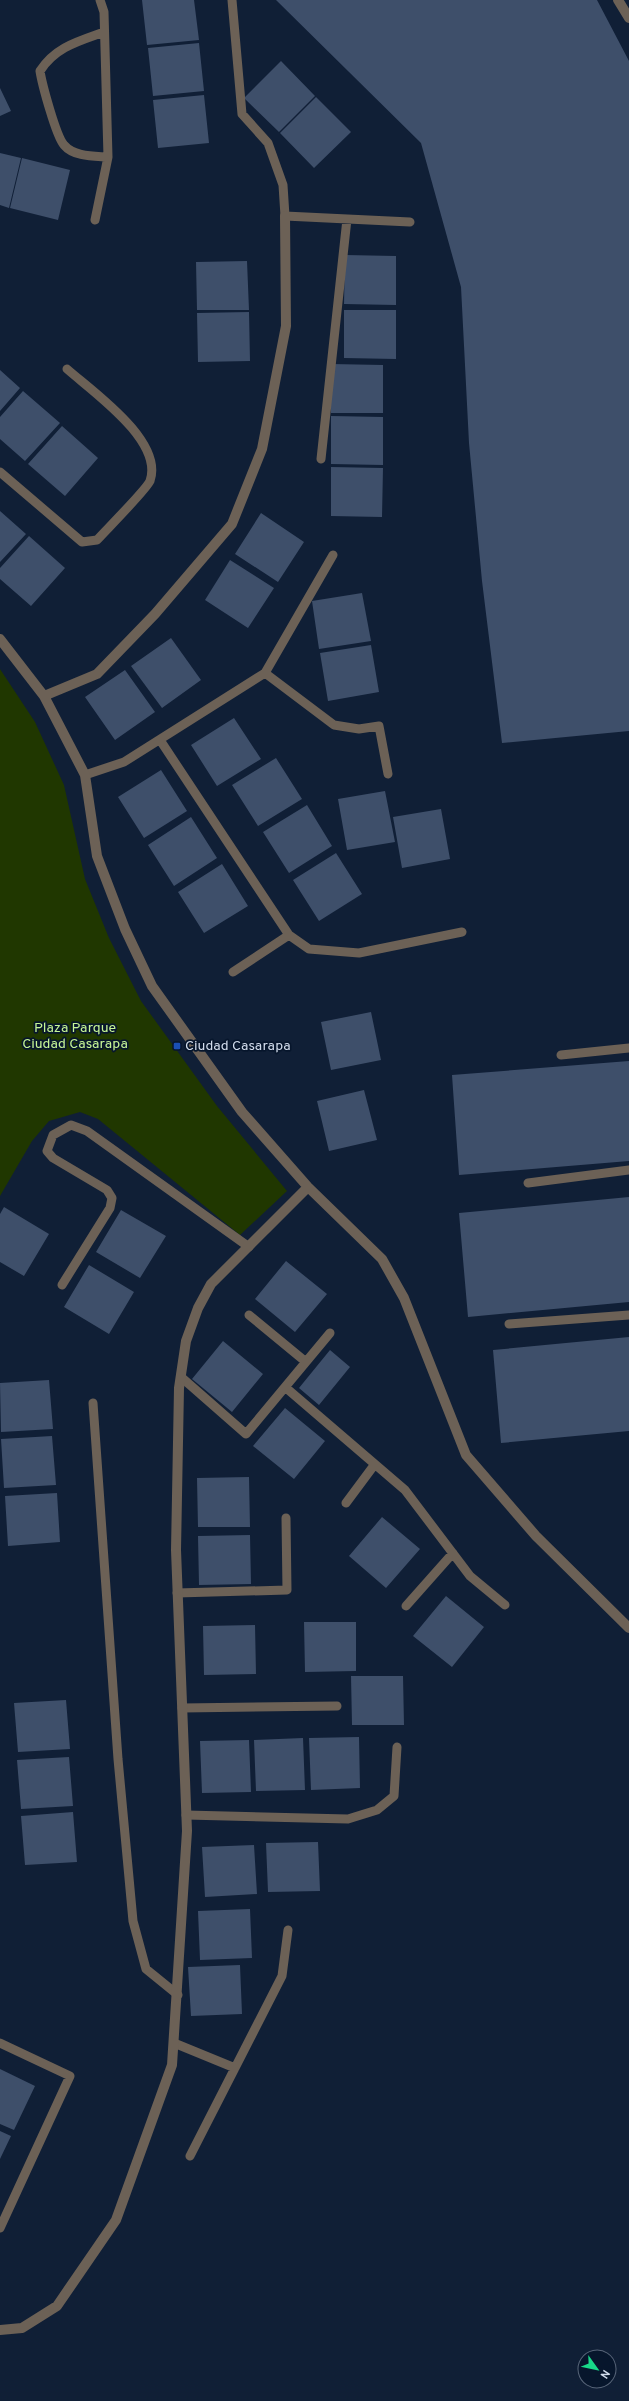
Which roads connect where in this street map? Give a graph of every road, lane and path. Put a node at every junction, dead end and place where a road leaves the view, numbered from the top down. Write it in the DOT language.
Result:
graph roads {
  1 [pos="100,0"];
  2 [pos="232,0"];
  3 [pos="618,0"];
  4 [pos="629,18"];
  5 [pos="104,32"];
  6 [pos="108,157"];
  7 [pos="285,216"];
  8 [pos="347,219"];
  9 [pos="95,220"];
  10 [pos="410,222"];
  11 [pos="66,369"];
  12 [pos="321,459"];
  13 [pos="0,472"];
  14 [pos="333,555"];
  15 [pos="0,639"];
  16 [pos="266,673"];
  17 [pos="44,696"];
  18 [pos="160,740"];
  19 [pos="388,774"];
  20 [pos="85,775"];
  21 [pos="462,932"];
  22 [pos="289,934"];
  23 [pos="233,972"];
  24 [pos="629,1048"];
  25 [pos="561,1055"];
  26 [pos="629,1170"];
  27 [pos="528,1183"];
  28 [pos="308,1187"];
  29 [pos="248,1247"];
  30 [pos="62,1285"];
  31 [pos="248,1315"];
  32 [pos="629,1315"];
  33 [pos="509,1324"];
  34 [pos="330,1333"];
  35 [pos="306,1362"];
  36 [pos="181,1377"];
  37 [pos="285,1387"];
  38 [pos="93,1402"];
  39 [pos="375,1464"];
  40 [pos="346,1503"];
  41 [pos="286,1518"];
  42 [pos="453,1553"];
  43 [pos="177,1593"];
  44 [pos="505,1605"];
  45 [pos="406,1606"];
  46 [pos="629,1628"];
  47 [pos="338,1706"];
  48 [pos="182,1708"];
  49 [pos="397,1747"];
  50 [pos="186,1815"];
  51 [pos="288,1930"];
  52 [pos="178,1995"];
  53 [pos="0,2042"];
  54 [pos="174,2043"];
  55 [pos="235,2068"];
  56 [pos="190,2156"];
  57 [pos="0,2228"];
  58 [pos="0,2330"];
  1 -- 5 [label="lane"];
  2 -- 7 [label="lane"];
  3 -- 4 [label="street"];
  5 -- 6 [label="lane"];
  5 -- 6 [label="lane"];
  6 -- 9 [label="lane"];
  7 -- 8 [label="lane"];
  7 -- 17 [label="street"];
  8 -- 10 [label="lane"];
  8 -- 12 [label="lane"];
  11 -- 13 [label="lane"];
  14 -- 16 [label="lane"];
  15 -- 17 [label="street"];
  16 -- 18 [label="lane"];
  16 -- 19 [label="lane"];
  17 -- 20 [label="street"];
  18 -- 20 [label="lane"];
  18 -- 22 [label="lane"];
  20 -- 28 [label="street"];
  21 -- 22 [label="lane"];
  22 -- 23 [label="lane"];
  24 -- 25 [label="lane"];
  26 -- 27 [label="lane"];
  28 -- 29 [label="street"];
  28 -- 46 [label="street"];
  29 -- 30 [label="lane"];
  29 -- 36 [label="street"];
  31 -- 35 [label="lane"];
  32 -- 33 [label="lane"];
  34 -- 35 [label="lane"];
  35 -- 37 [label="lane"];
  36 -- 37 [label="lane"];
  36 -- 43 [label="street"];
  37 -- 39 [label="lane"];
  38 -- 52 [label="lane"];
  39 -- 40 [label="lane"];
  39 -- 42 [label="lane"];
  41 -- 43 [label="lane"];
  42 -- 44 [label="lane"];
  42 -- 45 [label="lane"];
  43 -- 48 [label="street"];
  47 -- 48 [label="lane"];
  48 -- 50 [label="street"];
  49 -- 50 [label="lane"];
  50 -- 52 [label="street"];
  51 -- 55 [label="lane"];
  52 -- 54 [label="street"];
  53 -- 57 [label="lane"];
  54 -- 55 [label="lane"];
  54 -- 58 [label="street"];
  55 -- 56 [label="lane"];
}
